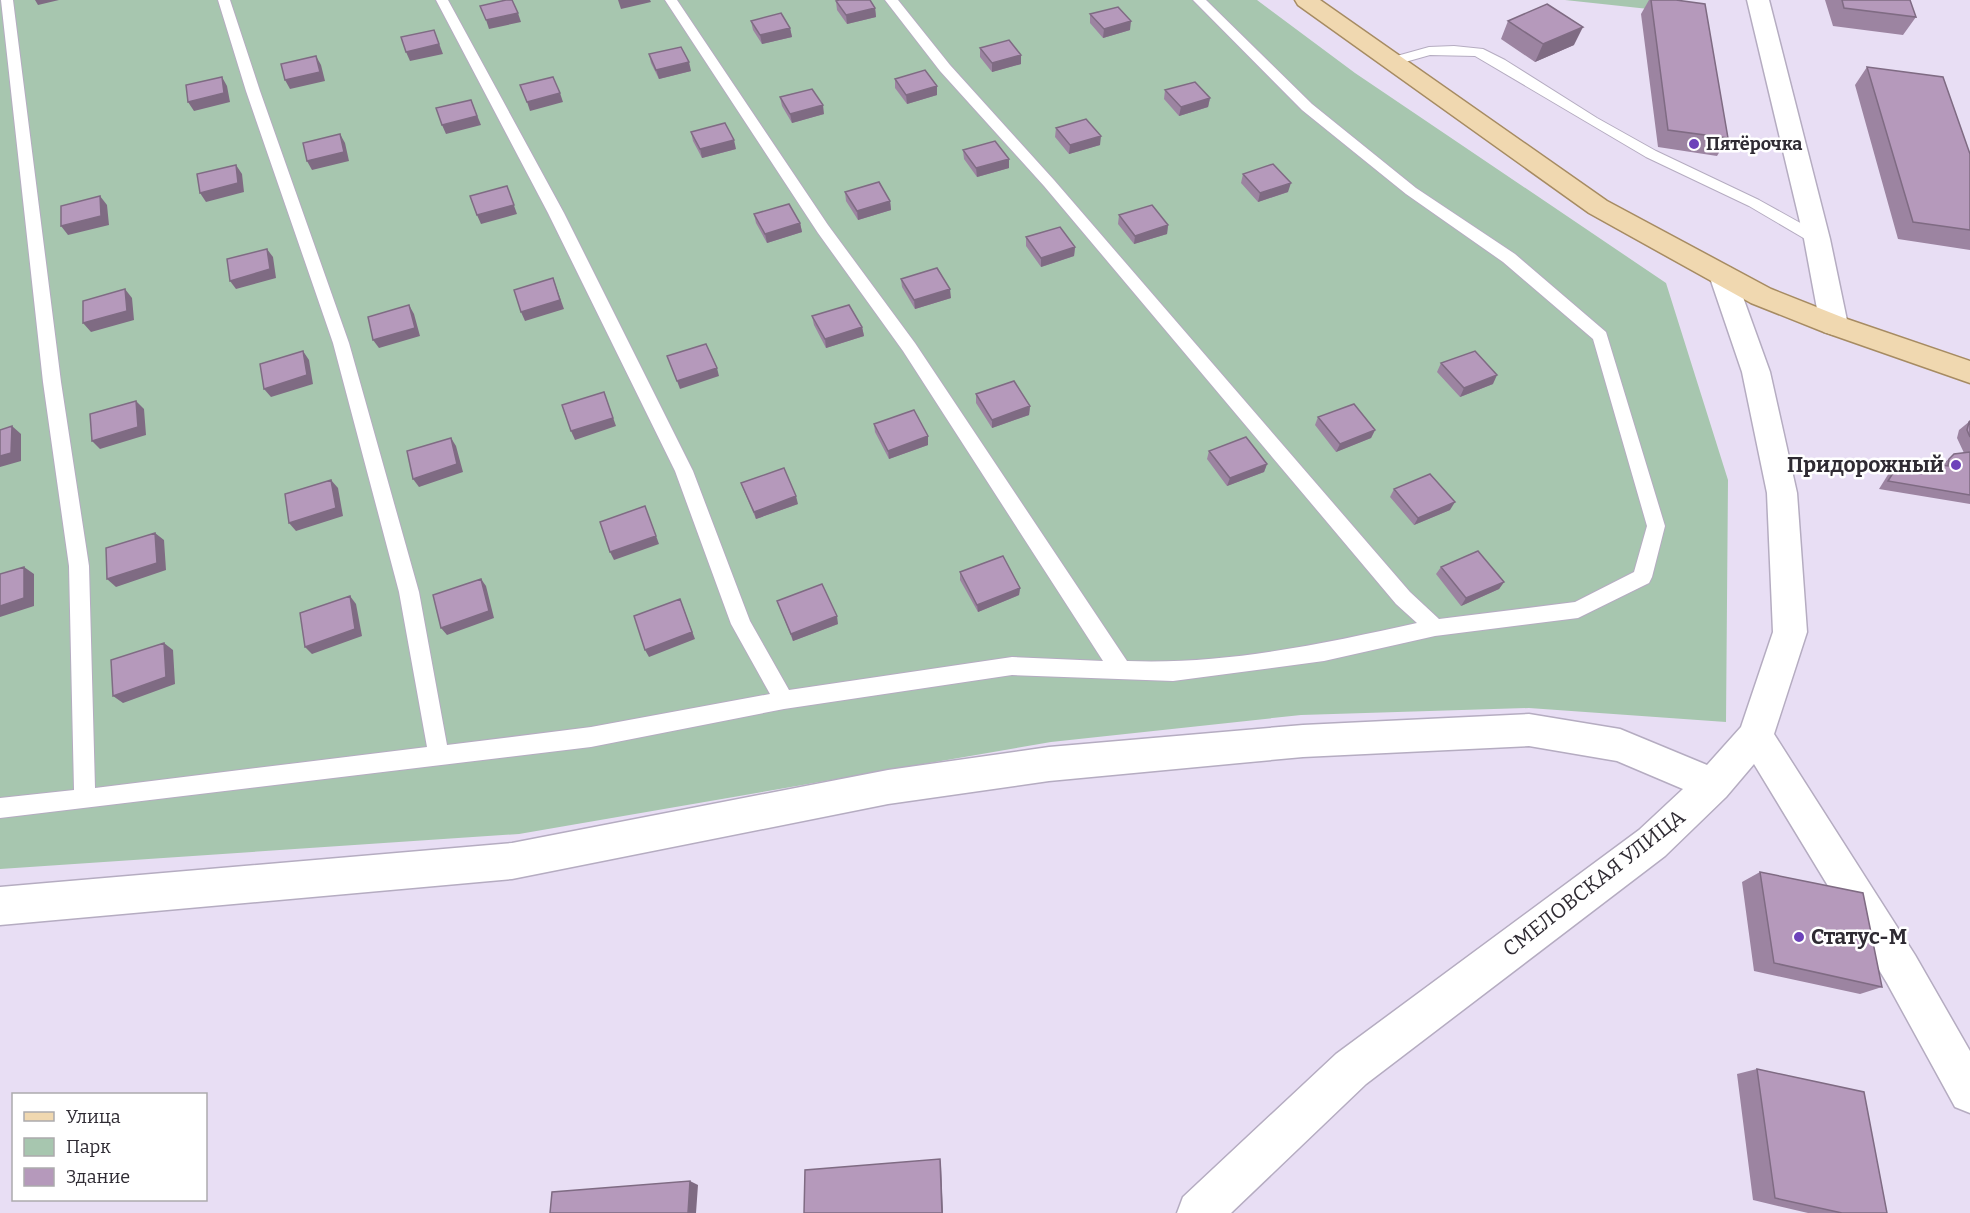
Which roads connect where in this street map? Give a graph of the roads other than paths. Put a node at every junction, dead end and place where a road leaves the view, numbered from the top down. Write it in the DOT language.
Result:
graph roads {
  1 [pos="7,0"];
  2 [pos="224,0"];
  3 [pos="442,0"];
  4 [pos="671,0"];
  5 [pos="891,0"];
  6 [pos="1199,0"];
  7 [pos="1306,0"];
  8 [pos="1758,0"];
  9 [pos="1391,62"];
  10 [pos="1817,239"];
  11 [pos="1722,275"];
  12 [pos="1834,325"];
  13 [pos="1970,372"];
  14 [pos="1435,628"];
  15 [pos="1121,670"];
  16 [pos="784,700"];
  17 [pos="1756,736"];
  18 [pos="439,756"];
  19 [pos="1713,785"];
  20 [pos="85,799"];
  21 [pos="0,807"];
  22 [pos="0,906"];
  23 [pos="1970,1092"];
  24 [pos="1199,1213"];
  1 -- 20 [label="lane"];
  2 -- 18 [label="lane"];
  3 -- 16 [label="lane"];
  4 -- 15 [label="lane"];
  5 -- 14 [label="lane"];
  6 -- 14 [label="lane"];
  7 -- 9 [label="main road"];
  8 -- 10 [label="street"];
  9 -- 10 [label="lane"];
  9 -- 11 [label="main road"];
  10 -- 12 [label="street"];
  11 -- 12 [label="main road"];
  11 -- 17 [label="street, СМЕЛОВСКАЯ УЛИЦА"];
  12 -- 13 [label="main road"];
  14 -- 15 [label="lane"];
  15 -- 16 [label="lane"];
  16 -- 18 [label="lane"];
  17 -- 19 [label="street, СМЕЛОВСКАЯ УЛИЦА"];
  17 -- 23 [label="street"];
  18 -- 20 [label="lane"];
  19 -- 22 [label="street"];
  19 -- 24 [label="street, СМЕЛОВСКАЯ УЛИЦА"];
  20 -- 21 [label="lane"];
}
